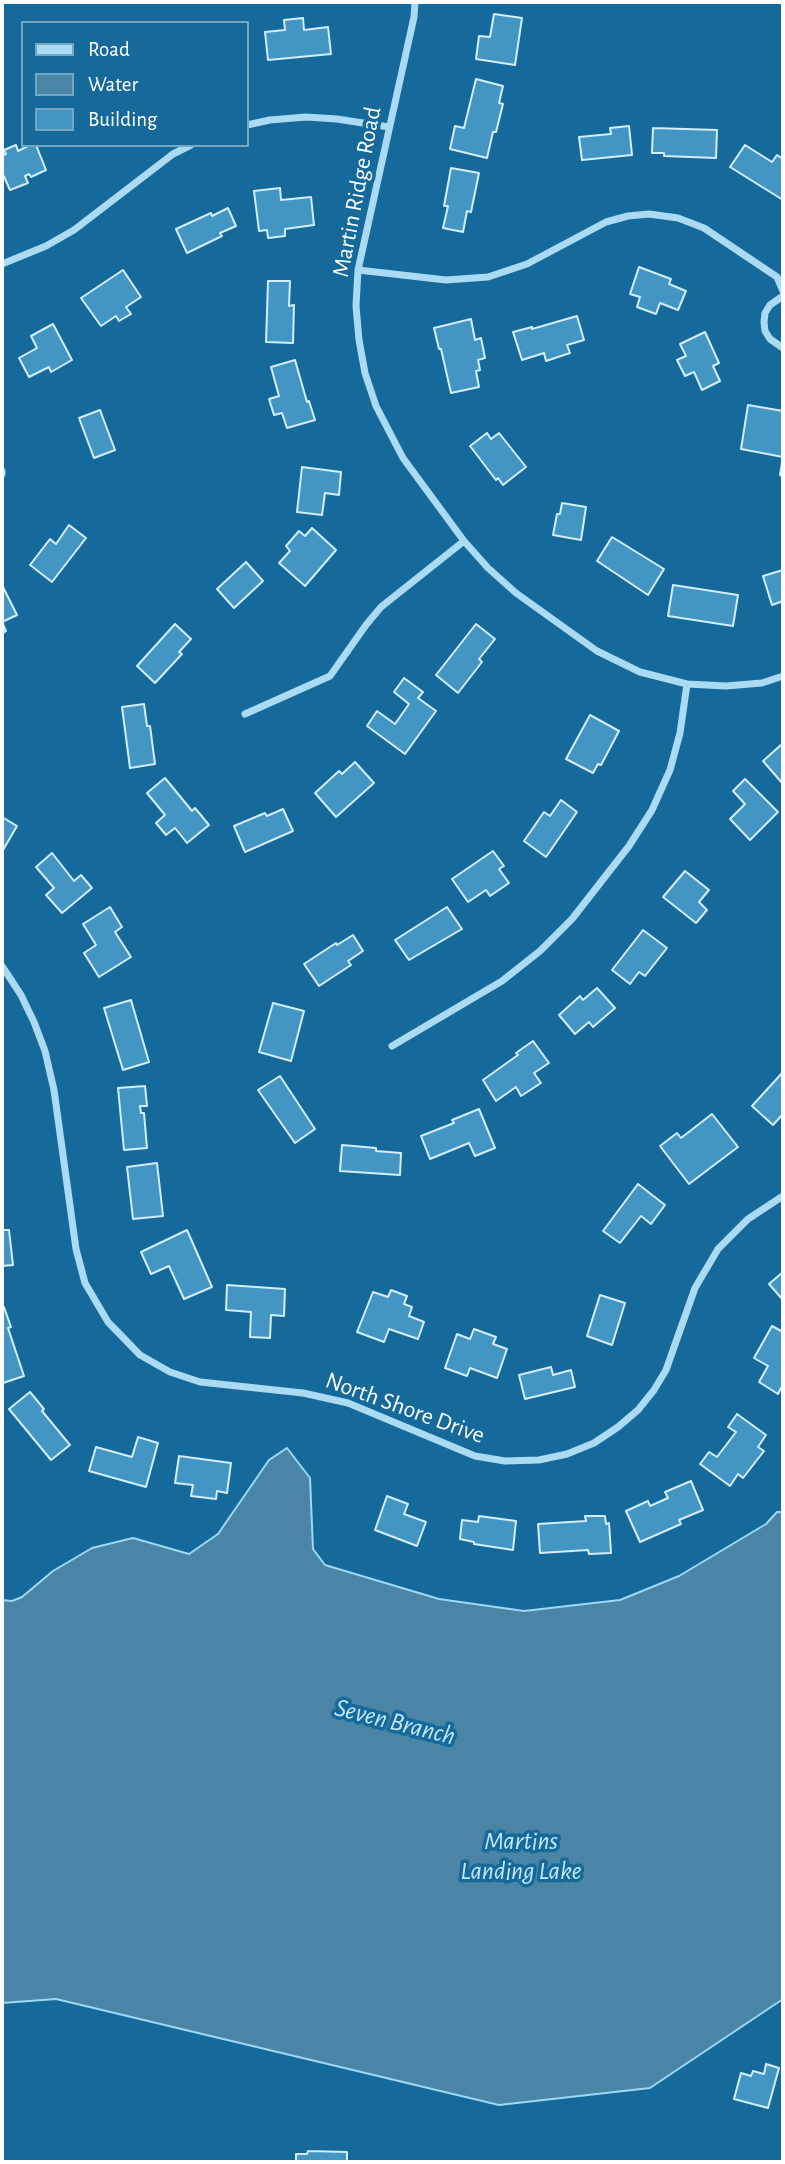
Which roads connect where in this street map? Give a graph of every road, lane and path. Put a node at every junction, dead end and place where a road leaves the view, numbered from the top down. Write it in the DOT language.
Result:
graph roads {
  1 [pos="415,2"];
  2 [pos="248,125"];
  3 [pos="389,127"];
  4 [pos="187,147"];
  5 [pos="2,264"];
  6 [pos="358,270"];
  7 [pos="783,293"];
  8 [pos="783,348"];
  9 [pos="464,541"];
  10 [pos="783,676"];
  11 [pos="687,684"];
  12 [pos="245,714"];
  13 [pos="2,966"];
  14 [pos="392,1046"];
  15 [pos="783,1196"];
  1 -- 3 [label="street, Martin Ridge Road"];
  2 -- 3 [label="street"];
  3 -- 6 [label="street, Martin Ridge Road"];
  4 -- 5 [label="street"];
  6 -- 7 [label="street"];
  6 -- 9 [label="street, Martin Ridge Road"];
  7 -- 8 [label="street"];
  9 -- 11 [label="street, Martin Ridge Road"];
  9 -- 12 [label="street"];
  10 -- 11 [label="street, Martin Ridge Road"];
  11 -- 14 [label="street"];
  13 -- 15 [label="street, North Shore Drive"];
}
